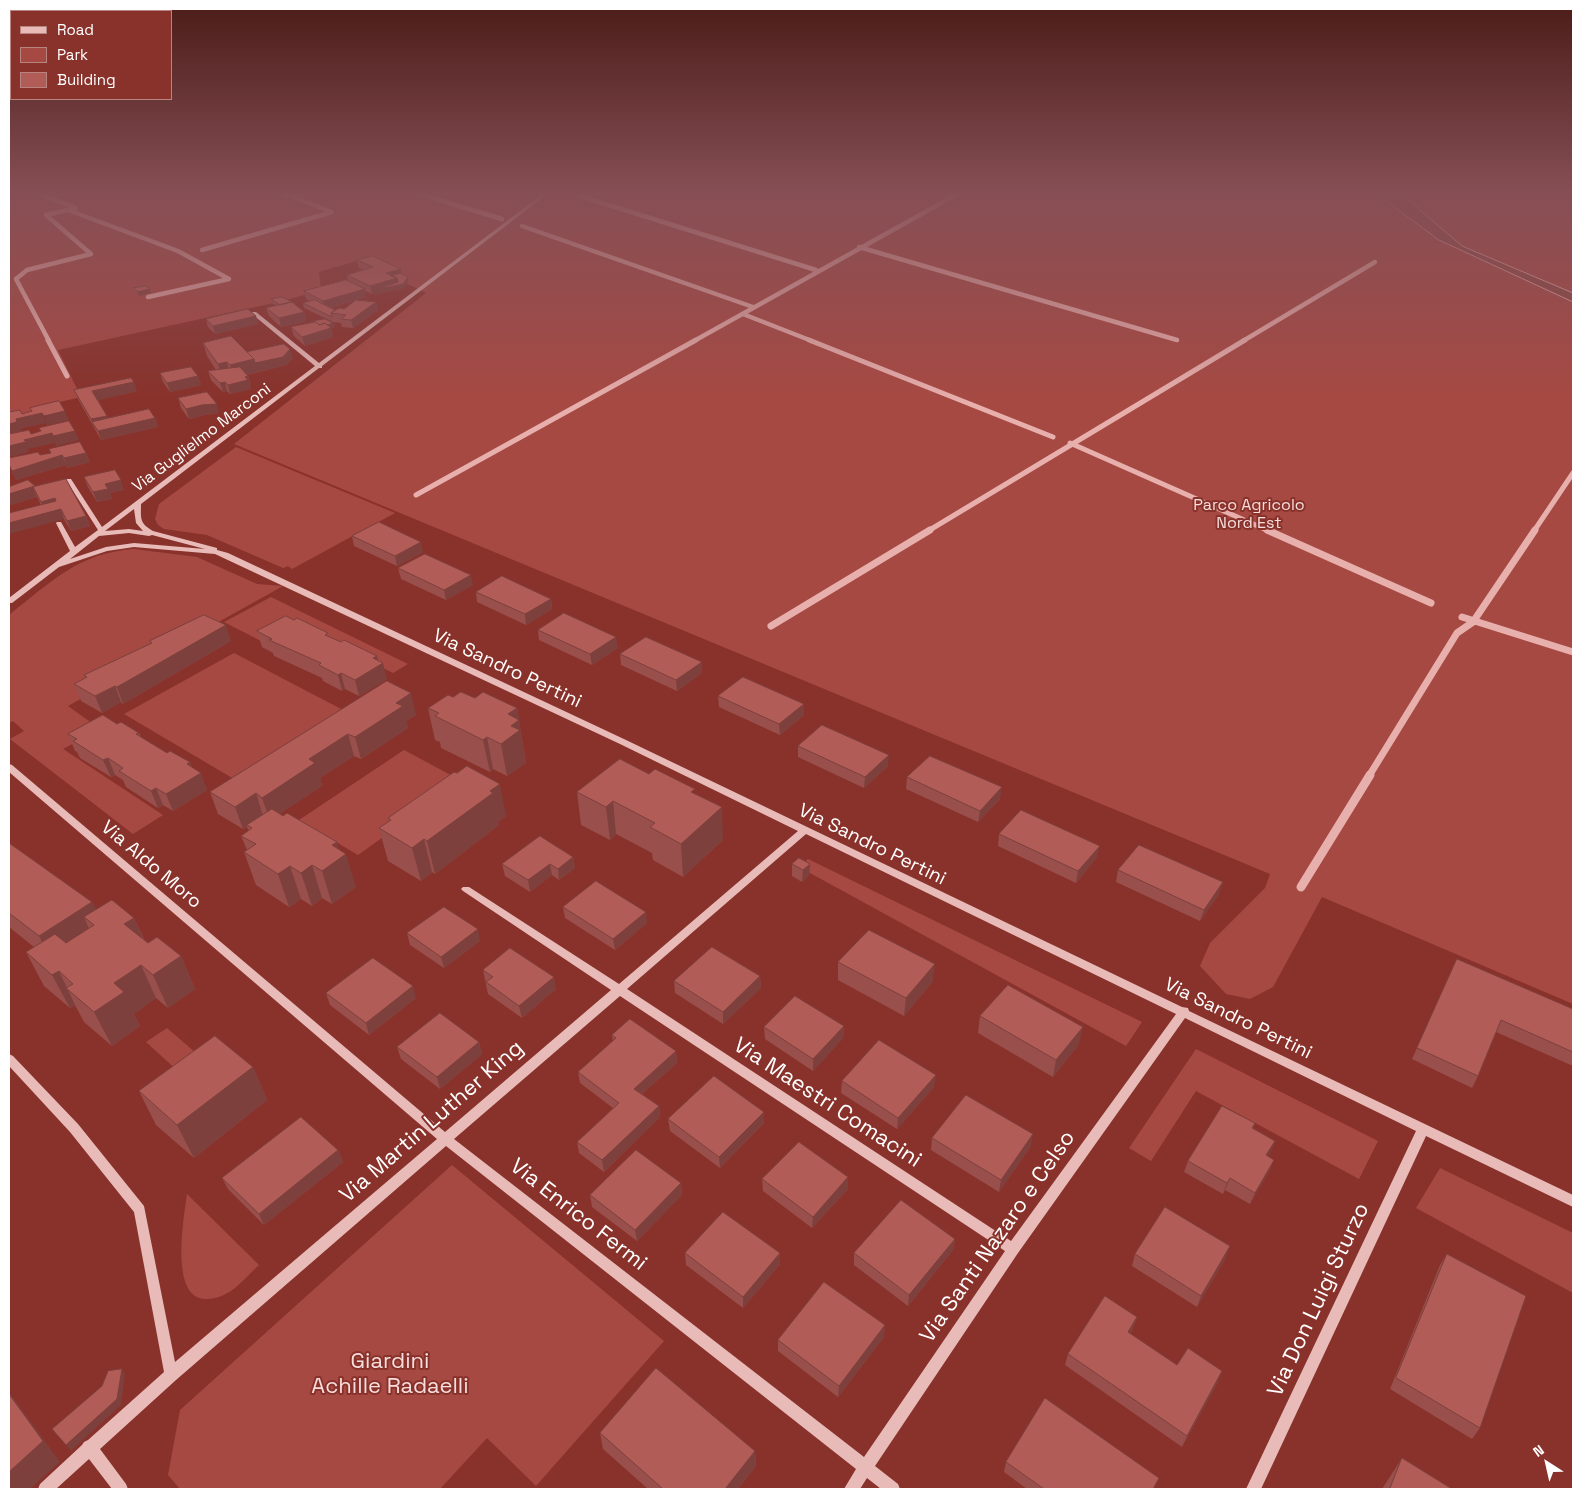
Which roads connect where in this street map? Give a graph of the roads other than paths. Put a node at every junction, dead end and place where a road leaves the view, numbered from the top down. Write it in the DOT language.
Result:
graph roads {
  1 [pos="456,263"];
  2 [pos="254,313"];
  3 [pos="320,367"];
  4 [pos="69,480"];
  5 [pos="138,504"];
  6 [pos="59,523"];
  7 [pos="100,533"];
  8 [pos="156,535"];
  9 [pos="149,545"];
  10 [pos="74,552"];
  11 [pos="216,552"];
  12 [pos="57,565"];
  13 [pos="9,601"];
  14 [pos="9,767"];
  15 [pos="804,831"];
  16 [pos="466,889"];
  17 [pos="270,990"];
  18 [pos="619,990"];
  19 [pos="1184,1011"];
  20 [pos="9,1059"];
  21 [pos="1423,1129"];
  22 [pos="445,1139"];
  23 [pos="1573,1201"];
  24 [pos="1013,1249"];
  25 [pos="171,1375"];
  26 [pos="89,1448"];
  27 [pos="866,1467"];
  28 [pos="44,1489"];
  29 [pos="121,1489"];
  30 [pos="851,1489"];
  31 [pos="893,1489"];
  32 [pos="1254,1489"];
  1 -- 3 [label="street, Via Guglielmo Marconi"];
  2 -- 3 [label="street"];
  3 -- 5 [label="street, Via Guglielmo Marconi"];
  4 -- 7 [label="street"];
  5 -- 7 [label="street, Via Guglielmo Marconi"];
  5 -- 8 [label="street"];
  6 -- 10 [label="street"];
  7 -- 8 [label="street"];
  7 -- 9 [label="street, Via Sandro Pertini"];
  7 -- 10 [label="street, Via Guglielmo Marconi"];
  8 -- 11 [label="street"];
  9 -- 11 [label="street, Via Sandro Pertini"];
  9 -- 12 [label="street, Via Sandro Pertini"];
  10 -- 12 [label="street, Via Guglielmo Marconi"];
  11 -- 15 [label="street, Via Sandro Pertini"];
  12 -- 13 [label="street, Via Guglielmo Marconi"];
  14 -- 17 [label="street, Via Aldo Moro"];
  15 -- 18 [label="street, Via Martin Luther King"];
  15 -- 19 [label="street, Via Sandro Pertini"];
  16 -- 18 [label="street, Via Maestri Comacini"];
  17 -- 22 [label="street, Via Enrico Fermi"];
  18 -- 22 [label="street, Via Martin Luther King"];
  18 -- 24 [label="street, Via Maestri Comacini"];
  19 -- 21 [label="street, Via Sandro Pertini"];
  19 -- 24 [label="street, Via Santi Nazaro e Celso"];
  20 -- 25 [label="street"];
  21 -- 23 [label="street, Via Sandro Pertini"];
  21 -- 32 [label="street, Via Don Luigi Sturzo"];
  22 -- 25 [label="street, Via Martin Luther King"];
  22 -- 27 [label="street, Via Enrico Fermi"];
  24 -- 27 [label="street, Via Santi Nazaro e Celso"];
  25 -- 26 [label="street, Via Martin Luther King"];
  26 -- 28 [label="street, Via Martin Luther King"];
  26 -- 29 [label="street"];
  27 -- 30 [label="street, Via Santi Nazaro e Celso"];
  27 -- 31 [label="street, Via Enrico Fermi"];
}
